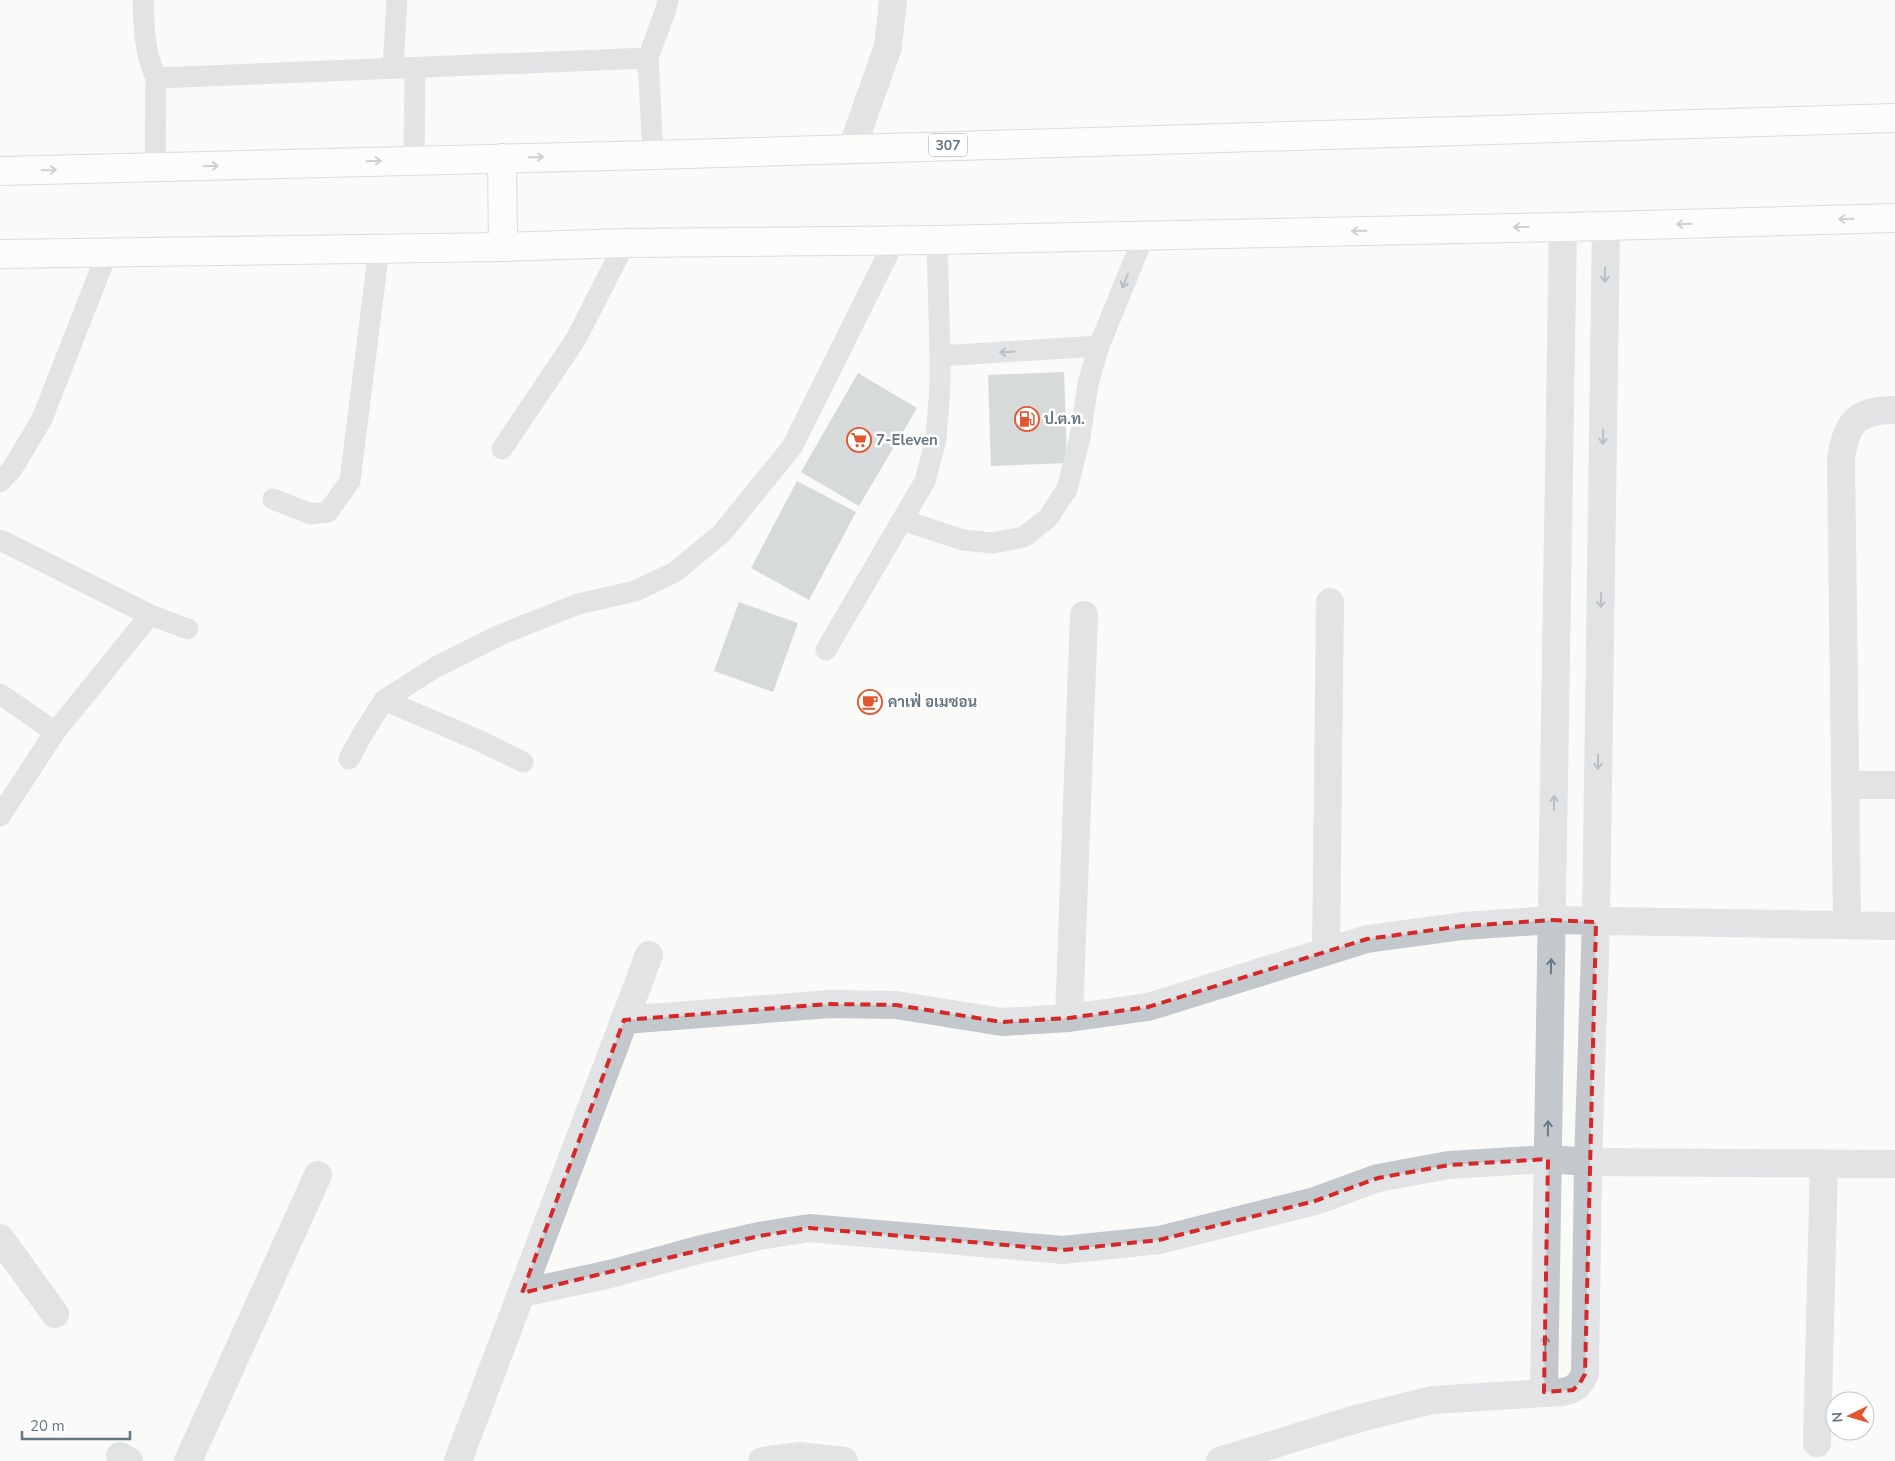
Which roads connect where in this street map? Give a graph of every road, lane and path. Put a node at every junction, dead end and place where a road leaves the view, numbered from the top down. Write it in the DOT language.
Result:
graph roads {
  1 [pos="143,0"];
  2 [pos="397,0"];
  3 [pos="668,0"];
  4 [pos="892,0"];
  5 [pos="648,58"];
  6 [pos="393,68"];
  7 [pos="415,68"];
  8 [pos="156,78"];
  9 [pos="1895,118"];
  10 [pos="852,148"];
  11 [pos="653,154"];
  12 [pos="502,158"];
  13 [pos="414,160"];
  14 [pos="155,167"];
  15 [pos="0,171"];
  16 [pos="1895,218"];
  17 [pos="1563,226"];
  18 [pos="1606,226"];
  19 [pos="1144,236"];
  20 [pos="895,240"];
  21 [pos="937,240"];
  22 [pos="625,243"];
  23 [pos="504,247"];
  24 [pos="379,249"];
  25 [pos="107,253"];
  26 [pos="0,254"];
  27 [pos="1099,346"];
  28 [pos="940,356"];
  29 [pos="1895,410"];
  30 [pos="502,449"];
  31 [pos="0,482"];
  32 [pos="273,499"];
  33 [pos="902,520"];
  34 [pos="0,540"];
  35 [pos="1330,602"];
  36 [pos="150,614"];
  37 [pos="1084,615"];
  38 [pos="188,629"];
  39 [pos="826,650"];
  40 [pos="0,694"];
  41 [pos="384,700"];
  42 [pos="55,732"];
  43 [pos="349,759"];
  44 [pos="523,762"];
  45 [pos="1845,785"];
  46 [pos="1895,785"];
  47 [pos="0,816"];
  48 [pos="1552,920"];
  49 [pos="1596,922"];
  50 [pos="1847,925"];
  51 [pos="1895,926"];
  52 [pos="1326,952"];
  53 [pos="649,955"];
  54 [pos="1069,1018"];
  55 [pos="624,1020"];
  56 [pos="1548,1159"];
  57 [pos="1588,1162"];
  58 [pos="1824,1164"];
  59 [pos="1895,1164"];
  60 [pos="318,1175"];
  61 [pos="0,1238"];
  62 [pos="522,1294"];
  63 [pos="55,1314"];
  64 [pos="1544,1392"];
  65 [pos="1817,1443"];
  66 [pos="188,1461"];
  67 [pos="458,1461"];
  68 [pos="762,1461"];
  69 [pos="844,1461"];
  70 [pos="1220,1461"];
  1 -- 8 [label="lane"];
  2 -- 6 [label="lane"];
  3 -- 5 [label="lane"];
  4 -- 10 [label="street"];
  5 -- 7 [label="lane"];
  5 -- 11 [label="lane"];
  6 -- 7 [label="lane"];
  6 -- 8 [label="lane"];
  7 -- 13 [label="lane"];
  8 -- 14 [label="lane"];
  9 -- 10 [label="main road, 307"];
  10 -- 11 [label="main road, 307"];
  12 -- 11 [label="main road, 307, one-way"];
  12 -- 13 [label="main road, 307"];
  12 -- 23 [label="main road"];
  14 -- 13 [label="main road, 307, one-way"];
  15 -- 14 [label="main road, 307, one-way"];
  16 -- 18 [label="main road, one-way"];
  17 -- 18 [label="main road"];
  17 -- 19 [label="main road, one-way"];
  48 -- 17 [label="street, one-way"];
  18 -- 49 [label="street, one-way"];
  19 -- 21 [label="main road"];
  19 -- 27 [label="lane, one-way"];
  20 -- 21 [label="main road"];
  20 -- 22 [label="main road"];
  20 -- 41 [label="lane"];
  21 -- 28 [label="lane"];
  22 -- 23 [label="main road"];
  22 -- 30 [label="lane"];
  23 -- 24 [label="main road"];
  24 -- 25 [label="main road"];
  24 -- 32 [label="lane"];
  25 -- 26 [label="main road"];
  25 -- 31 [label="lane"];
  27 -- 28 [label="lane, one-way"];
  27 -- 33 [label="lane"];
  28 -- 33 [label="lane"];
  29 -- 45 [label="street"];
  33 -- 39 [label="lane"];
  34 -- 36 [label="lane"];
  35 -- 52 [label="street"];
  36 -- 38 [label="lane"];
  36 -- 42 [label="lane"];
  37 -- 54 [label="street"];
  40 -- 42 [label="lane"];
  41 -- 43 [label="lane"];
  41 -- 44 [label="lane"];
  42 -- 47 [label="lane"];
  45 -- 46 [label="street"];
  45 -- 50 [label="street"];
  48 -- 49 [label="street"];
  48 -- 52 [label="street"];
  56 -- 48 [label="street, one-way"];
  49 -- 50 [label="street"];
  49 -- 57 [label="street"];
  50 -- 51 [label="street"];
  52 -- 54 [label="street"];
  53 -- 55 [label="street"];
  54 -- 55 [label="street"];
  55 -- 62 [label="street"];
  56 -- 57 [label="street"];
  56 -- 62 [label="street"];
  64 -- 56 [label="street, one-way"];
  57 -- 58 [label="street"];
  57 -- 64 [label="street"];
  58 -- 59 [label="street"];
  58 -- 65 [label="street"];
  60 -- 66 [label="street"];
  61 -- 63 [label="street"];
  62 -- 67 [label="street"];
  64 -- 70 [label="street"];
  68 -- 69 [label="street"];
}
